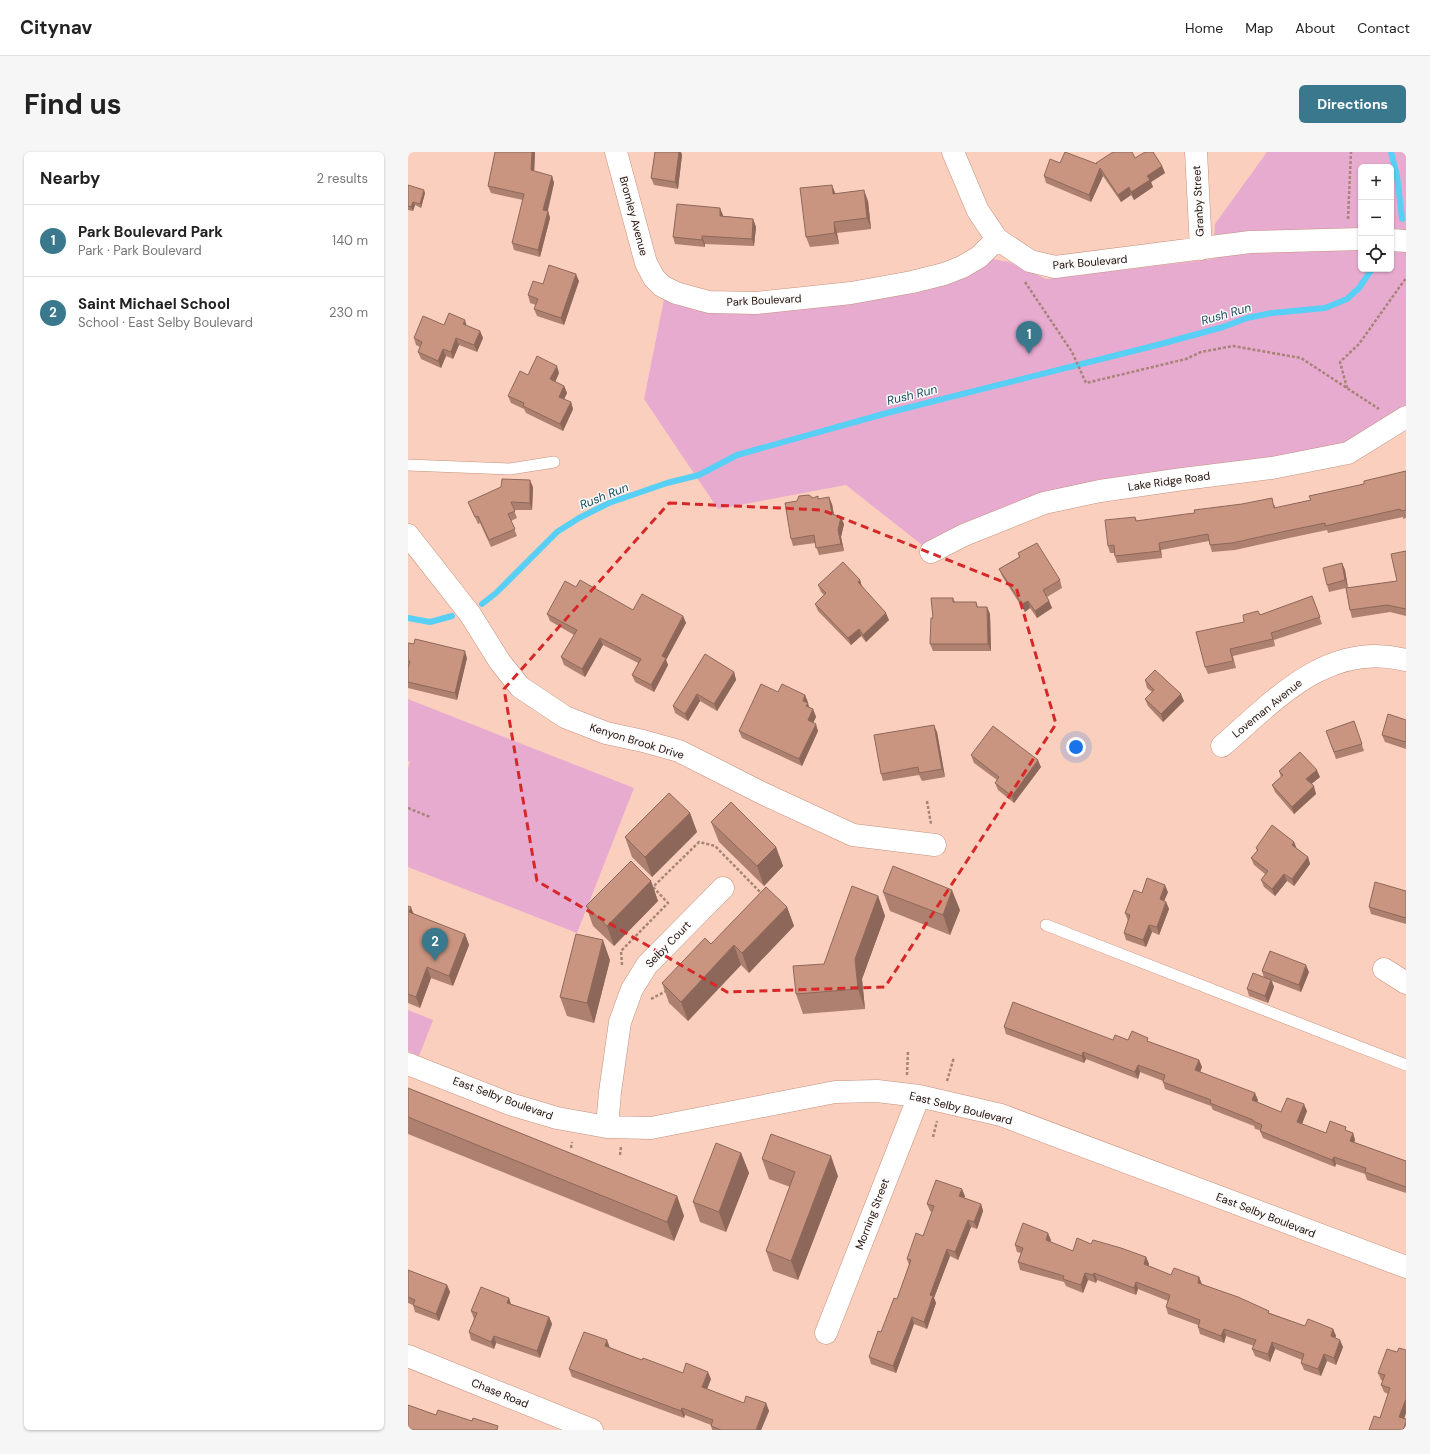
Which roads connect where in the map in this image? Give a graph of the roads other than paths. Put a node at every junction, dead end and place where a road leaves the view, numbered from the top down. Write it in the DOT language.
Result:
graph roads {
  1 [pos="616,152"];
  2 [pos="953,152"];
  3 [pos="1196,152"];
  4 [pos="997,239"];
  5 [pos="1354,239"];
  6 [pos="1394,240"];
  7 [pos="1406,241"];
  8 [pos="1201,249"];
  9 [pos="654,278"];
  10 [pos="1402,419"];
  11 [pos="554,462"];
  12 [pos="408,465"];
  13 [pos="408,535"];
  14 [pos="931,552"];
  15 [pos="1406,660"];
  16 [pos="1222,746"];
  17 [pos="935,844"];
  18 [pos="723,888"];
  19 [pos="1046,925"];
  20 [pos="1384,969"];
  21 [pos="1406,983"];
  22 [pos="408,1064"];
  23 [pos="1406,1065"];
  24 [pos="912,1088"];
  25 [pos="607,1127"];
  26 [pos="1406,1267"];
  27 [pos="826,1333"];
  28 [pos="408,1356"];
  29 [pos="592,1430"];
  1 -- 9 [label="street, Bromley Avenue"];
  2 -- 4 [label="street"];
  3 -- 8 [label="street, Granby Street"];
  4 -- 8 [label="street, Park Boulevard"];
  4 -- 9 [label="street, Park Boulevard"];
  5 -- 8 [label="street, Park Boulevard"];
  6 -- 7 [label="street"];
  10 -- 14 [label="street, Lake Ridge Road"];
  11 -- 12 [label="lane"];
  13 -- 17 [label="street, Kenyon Brook Drive"];
  15 -- 16 [label="street, Loveman Avenue"];
  18 -- 25 [label="street, Selby Court"];
  19 -- 23 [label="lane"];
  20 -- 21 [label="street"];
  22 -- 25 [label="street, East Selby Boulevard"];
  24 -- 25 [label="street, East Selby Boulevard"];
  24 -- 26 [label="street, East Selby Boulevard"];
  24 -- 27 [label="street, Morning Street"];
  28 -- 29 [label="street, Chase Road"];
}
